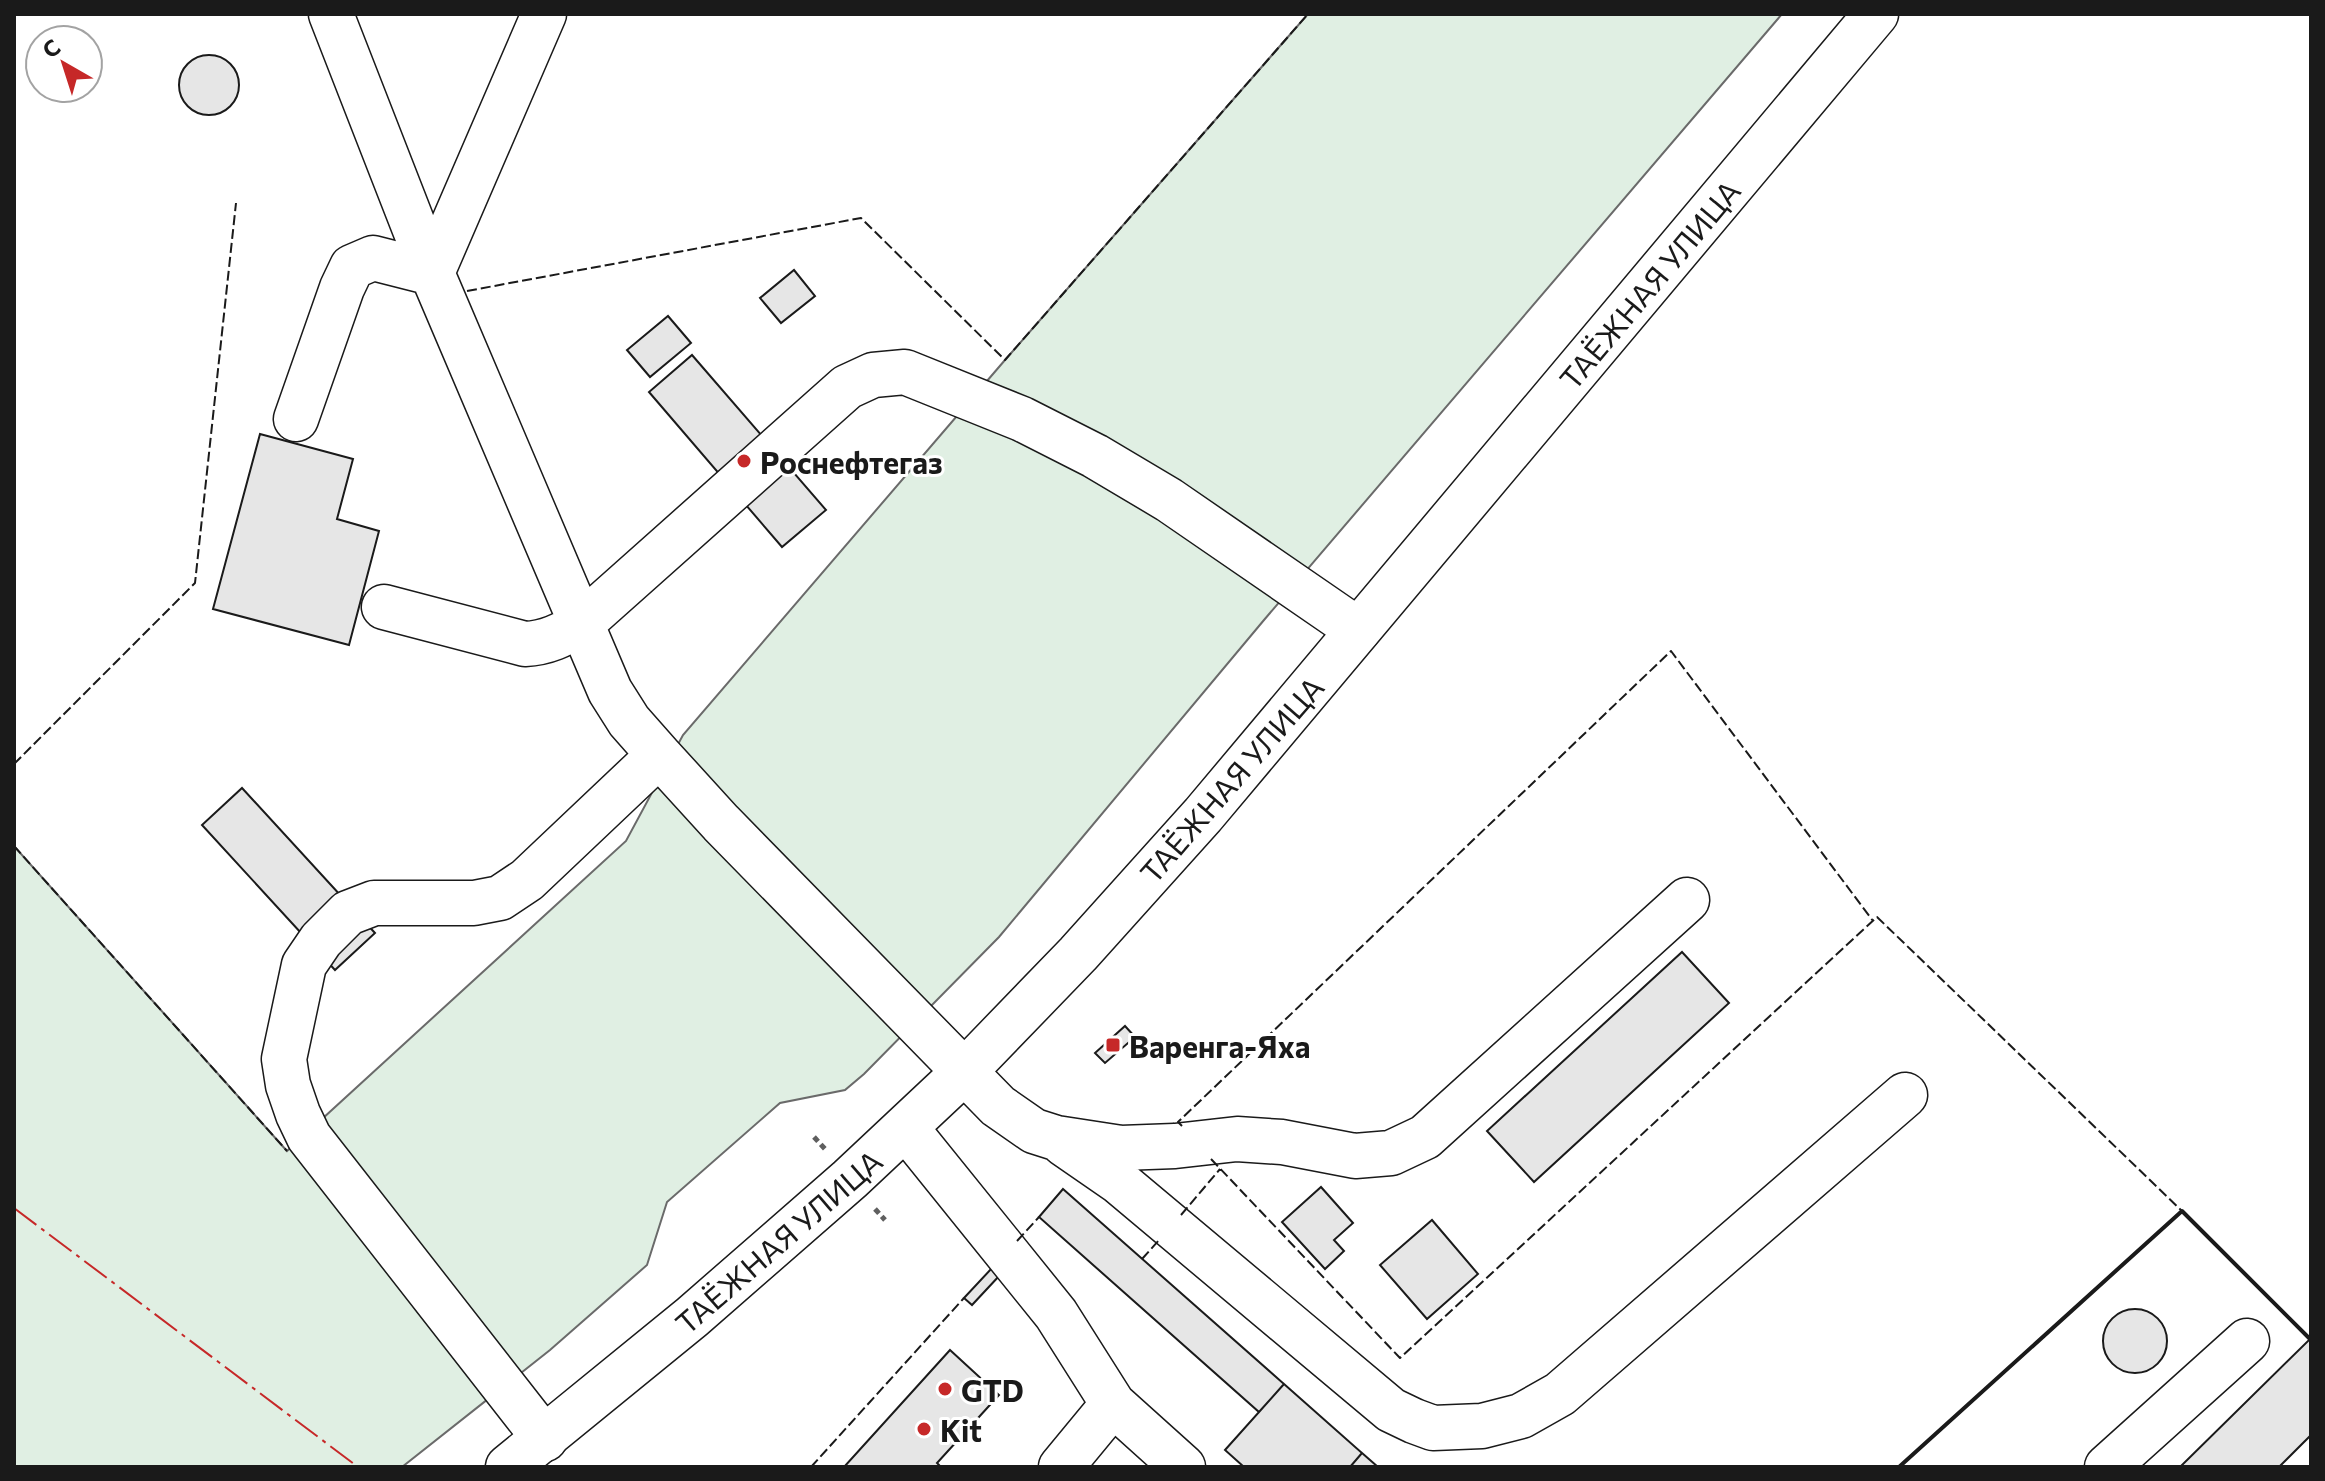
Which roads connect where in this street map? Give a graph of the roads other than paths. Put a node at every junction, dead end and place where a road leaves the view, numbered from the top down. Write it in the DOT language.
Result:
graph roads {
  1 [pos="331,14"];
  2 [pos="544,14"];
  3 [pos="1876,14"];
  4 [pos="432,273"];
  5 [pos="296,419"];
  6 [pos="384,607"];
  7 [pos="581,624"];
  8 [pos="1358,630"];
  9 [pos="659,755"];
  10 [pos="1687,900"];
  11 [pos="964,1072"];
  12 [pos="1905,1095"];
  13 [pos="906,1128"];
  14 [pos="1056,1138"];
  15 [pos="2247,1341"];
  16 [pos="1113,1404"];
  17 [pos="545,1439"];
  18 [pos="508,1467"];
  19 [pos="1061,1467"];
  20 [pos="1183,1467"];
  21 [pos="2107,1467"];
  1 -- 4 [label="main road"];
  2 -- 4 [label="main road"];
  3 -- 8 [label="main road, ТАЁЖНАЯ УЛИЦА"];
  4 -- 5 [label="main road"];
  4 -- 7 [label="main road"];
  6 -- 7 [label="main road"];
  7 -- 8 [label="main road"];
  7 -- 9 [label="main road"];
  8 -- 11 [label="main road, ТАЁЖНАЯ УЛИЦА"];
  9 -- 11 [label="main road"];
  9 -- 17 [label="main road"];
  10 -- 14 [label="main road"];
  11 -- 13 [label="main road, ТАЁЖНАЯ УЛИЦА"];
  11 -- 14 [label="main road"];
  12 -- 14 [label="main road"];
  13 -- 16 [label="main road"];
  13 -- 17 [label="main road, ТАЁЖНАЯ УЛИЦА"];
  15 -- 21 [label="main road"];
  16 -- 19 [label="main road"];
  16 -- 20 [label="main road"];
  17 -- 18 [label="main road, ТАЁЖНАЯ УЛИЦА"];
}
